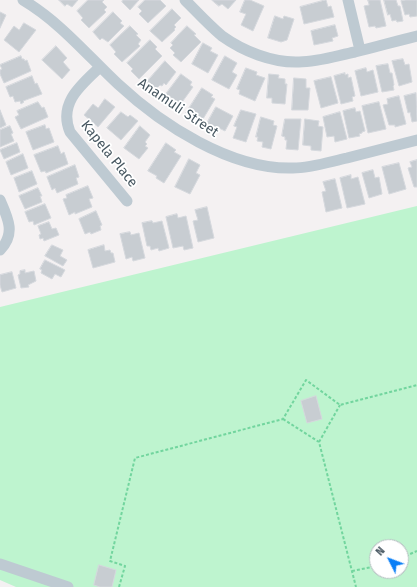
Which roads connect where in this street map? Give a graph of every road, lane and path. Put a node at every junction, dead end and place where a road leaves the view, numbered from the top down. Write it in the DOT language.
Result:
graph roads {
  1 [pos="23,0"];
  2 [pos="185,0"];
  3 [pos="348,0"];
  4 [pos="417,36"];
  5 [pos="360,50"];
  6 [pos="100,66"];
  7 [pos="417,140"];
  8 [pos="0,200"];
  9 [pos="127,201"];
  10 [pos="0,250"];
  11 [pos="417,385"];
  12 [pos="340,405"];
  13 [pos="283,419"];
  14 [pos="319,442"];
  15 [pos="0,564"];
  16 [pos="369,568"];
  17 [pos="352,571"];
  18 [pos="68,587"];
  19 [pos="119,587"];
  20 [pos="356,587"];
  1 -- 6 [label="street, Anamuli Street"];
  2 -- 5 [label="street"];
  3 -- 5 [label="street"];
  4 -- 5 [label="street"];
  6 -- 7 [label="street, Anamuli Street"];
  6 -- 9 [label="street, Kapela Place"];
  8 -- 10 [label="street"];
  11 -- 12 [label="path"];
  12 -- 13 [label="path"];
  12 -- 14 [label="path"];
  13 -- 14 [label="path"];
  13 -- 19 [label="path"];
  14 -- 17 [label="path"];
  15 -- 18 [label="street"];
  16 -- 17 [label="path"];
  17 -- 20 [label="path"];
}
